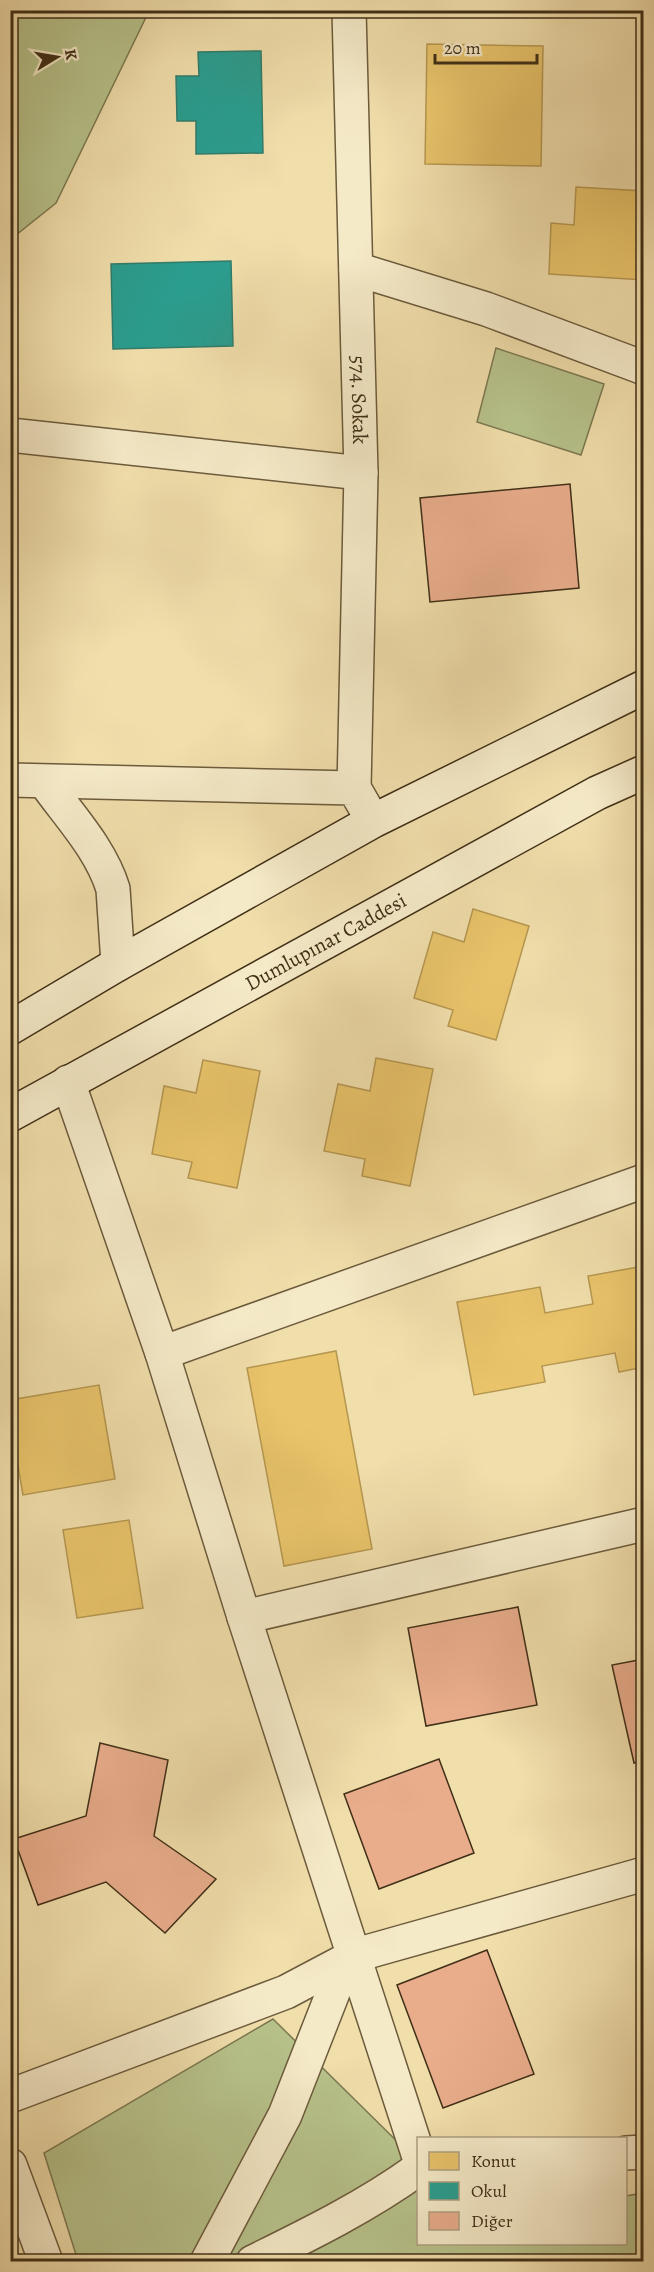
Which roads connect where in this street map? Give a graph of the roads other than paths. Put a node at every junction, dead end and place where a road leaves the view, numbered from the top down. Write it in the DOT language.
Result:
graph roads {
  1 [pos="349,10"];
  2 [pos="356,269"];
  3 [pos="644,368"];
  4 [pos="10,435"];
  5 [pos="361,472"];
  6 [pos="644,687"];
  7 [pos="644,772"];
  8 [pos="10,780"];
  9 [pos="45,782"];
  10 [pos="354,788"];
  11 [pos="374,821"];
  12 [pos="118,964"];
  13 [pos="10,1029"];
  14 [pos="68,1082"];
  15 [pos="10,1115"];
  16 [pos="644,1181"];
  17 [pos="162,1353"];
  18 [pos="644,1524"];
  19 [pos="244,1617"];
  20 [pos="644,1874"];
  21 [pos="356,1955"];
  22 [pos="10,2096"];
  23 [pos="417,2151"];
  24 [pos="644,2152"];
  25 [pos="627,2153"];
  26 [pos="10,2165"];
  27 [pos="417,2170"];
  28 [pos="46,2262"];
  29 [pos="207,2262"];
  30 [pos="253,2262"];
  1 -- 2 [label="street, 574. Sokak"];
  2 -- 3 [label="street"];
  2 -- 5 [label="street, 574. Sokak"];
  4 -- 5 [label="street"];
  5 -- 10 [label="street, 574. Sokak"];
  6 -- 11 [label="street"];
  7 -- 14 [label="street, Dumlupınar Caddesi"];
  8 -- 9 [label="street"];
  9 -- 10 [label="street"];
  9 -- 12 [label="street"];
  10 -- 11 [label="street"];
  11 -- 12 [label="street"];
  12 -- 13 [label="street"];
  14 -- 15 [label="street, Dumlupınar Caddesi"];
  14 -- 17 [label="street"];
  16 -- 17 [label="street"];
  17 -- 19 [label="street"];
  18 -- 19 [label="street"];
  19 -- 21 [label="street"];
  20 -- 21 [label="street"];
  21 -- 22 [label="street"];
  21 -- 23 [label="street"];
  21 -- 29 [label="street"];
  24 -- 25 [label="street"];
  26 -- 28 [label="street"];
  27 -- 30 [label="street"];
}
